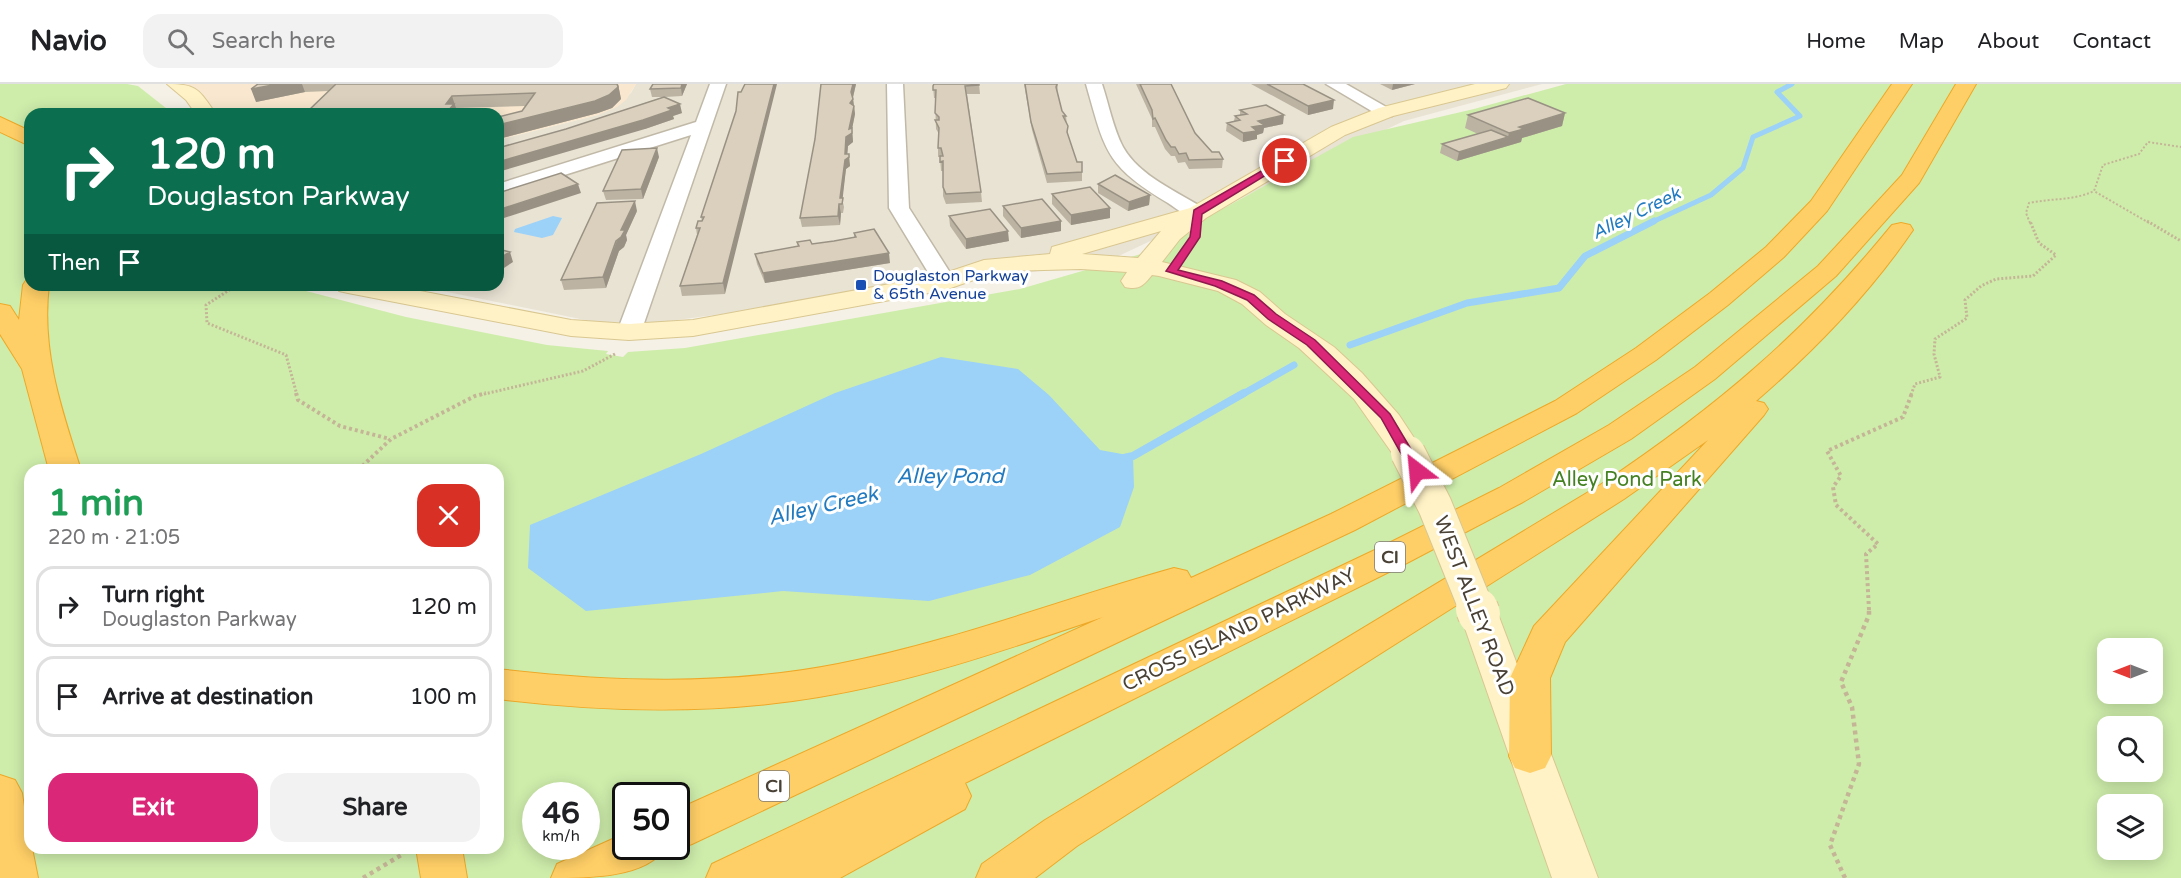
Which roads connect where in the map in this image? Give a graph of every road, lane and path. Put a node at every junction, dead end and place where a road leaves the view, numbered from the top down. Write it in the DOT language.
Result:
graph roads {
  1 [pos="177,84"];
  2 [pos="718,84"];
  3 [pos="895,84"];
  4 [pos="1094,84"];
  5 [pos="1334,84"];
  6 [pos="1499,84"];
  7 [pos="1902,84"];
  8 [pos="1960,94"];
  9 [pos="202,108"];
  10 [pos="1386,112"];
  11 [pos="0,123"];
  12 [pos="704,125"];
  13 [pos="24,137"];
  14 [pos="2181,147"];
  15 [pos="504,188"];
  16 [pos="2094,191"];
  17 [pos="1198,213"];
  18 [pos="1901,230"];
  19 [pos="2181,241"];
  20 [pos="1022,264"];
  21 [pos="1153,276"];
  22 [pos="945,282"];
  23 [pos="35,291"];
  24 [pos="228,291"];
  25 [pos="379,291"];
  26 [pos="0,312"];
  27 [pos="629,332"];
  28 [pos="35,367"];
  29 [pos="391,439"];
  30 [pos="63,464"];
  31 [pos="364,464"];
  32 [pos="1343,522"];
  33 [pos="1392,556"];
  34 [pos="504,685"];
  35 [pos="1530,756"];
  36 [pos="0,793"];
  37 [pos="690,825"];
  38 [pos="403,854"];
  39 [pos="441,854"];
  40 [pos="613,860"];
  41 [pos="14,878"];
  42 [pos="363,878"];
  43 [pos="444,878"];
  44 [pos="574,878"];
  45 [pos="729,878"];
  46 [pos="798,878"];
  47 [pos="999,878"];
  48 [pos="1575,878"];
  49 [pos="1845,878"];
  1 -- 9 [label="main road"];
  2 -- 12 [label="street"];
  3 -- 22 [label="street"];
  4 -- 17 [label="street"];
  5 -- 10 [label="street"];
  6 -- 10 [label="main road"];
  7 -- 32 [label="highway, CI"];
  8 -- 18 [label="highway"];
  8 -- 33 [label="highway, CROSS ISLAND PARKWAY / CI"];
  10 -- 17 [label="main road"];
  11 -- 13 [label="highway"];
  12 -- 15 [label="street"];
  12 -- 27 [label="street"];
  14 -- 16 [label="path"];
  16 -- 19 [label="path"];
  16 -- 49 [label="path"];
  17 -- 20 [label="main road"];
  17 -- 21 [label="main road"];
  18 -- 35 [label="highway"];
  18 -- 47 [label="highway"];
  20 -- 21 [label="main road"];
  20 -- 22 [label="main road"];
  21 -- 22 [label="main road"];
  21 -- 35 [label="main road, WEST ALLEY ROAD, bridge"];
  22 -- 27 [label="main road"];
  23 -- 28 [label="highway"];
  24 -- 29 [label="path"];
  25 -- 27 [label="main road"];
  26 -- 28 [label="highway"];
  27 -- 29 [label="path"];
  28 -- 30 [label="highway"];
  29 -- 31 [label="path"];
  32 -- 34 [label="highway"];
  32 -- 37 [label="highway, CI"];
  33 -- 45 [label="highway, CROSS ISLAND PARKWAY / CI"];
  33 -- 46 [label="highway"];
  35 -- 48 [label="main road, WEST ALLEY ROAD"];
  36 -- 41 [label="highway"];
  38 -- 42 [label="path"];
  39 -- 43 [label="highway"];
  40 -- 44 [label="highway"];
}
